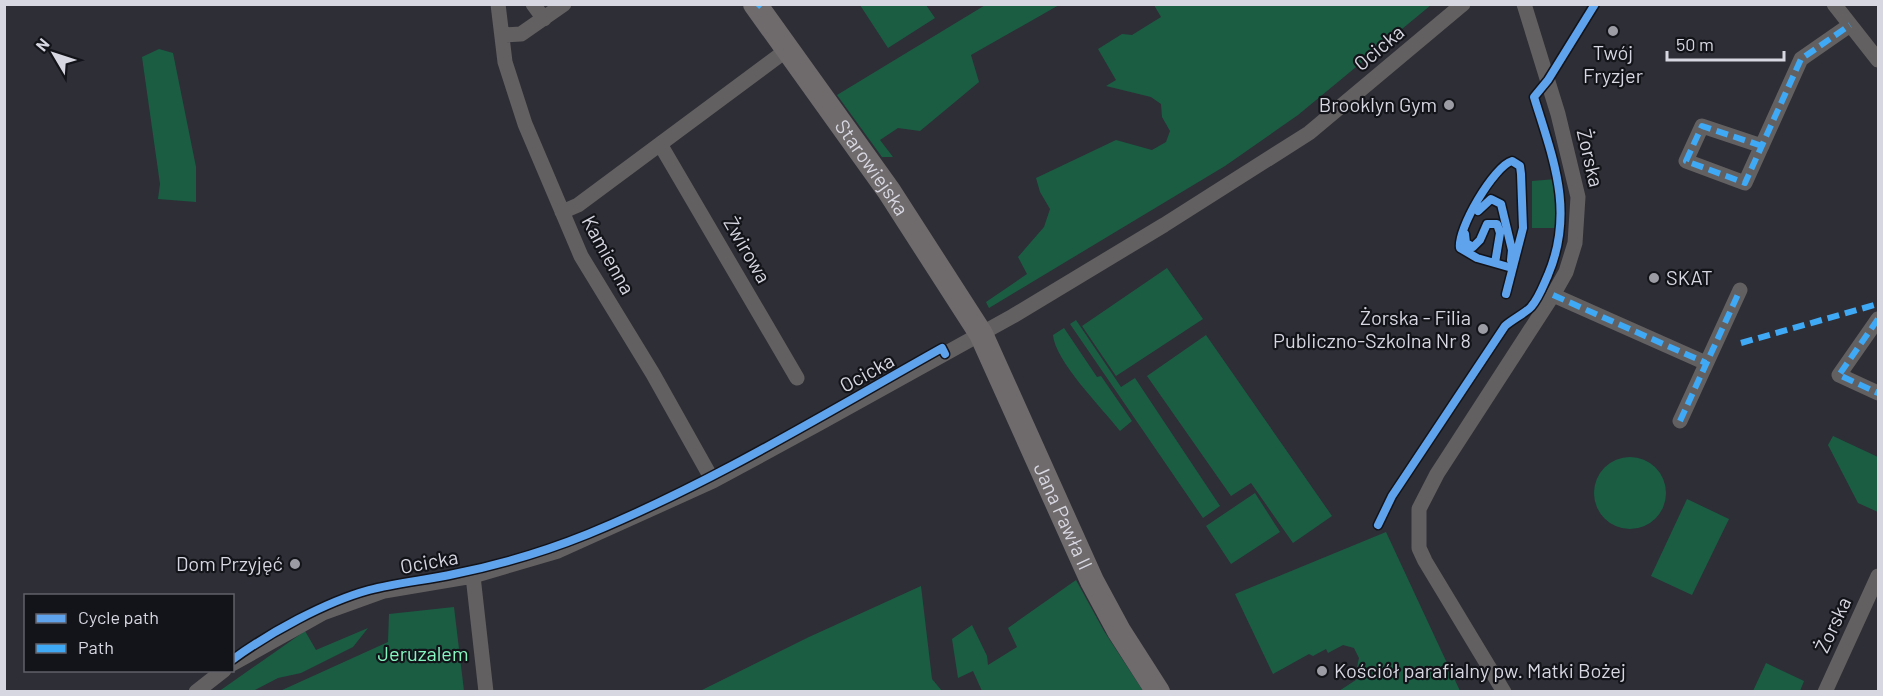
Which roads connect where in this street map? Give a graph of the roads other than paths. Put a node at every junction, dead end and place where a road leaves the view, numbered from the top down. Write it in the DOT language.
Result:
graph roads {
  1 [pos="498,4"];
  2 [pos="534,4"];
  3 [pos="564,4"];
  4 [pos="1463,4"];
  5 [pos="1524,4"];
  6 [pos="1834,4"];
  7 [pos="758,5"];
  8 [pos="544,19"];
  9 [pos="1850,25"];
  10 [pos="502,35"];
  11 [pos="788,49"];
  12 [pos="1878,60"];
  13 [pos="660,144"];
  14 [pos="1762,146"];
  15 [pos="562,212"];
  16 [pos="1740,290"];
  17 [pos="1553,295"];
  18 [pos="1878,319"];
  19 [pos="981,334"];
  20 [pos="1706,363"];
  21 [pos="797,378"];
  22 [pos="1878,393"];
  23 [pos="1680,421"];
  24 [pos="713,481"];
  25 [pos="473,576"];
  26 [pos="1878,576"];
  27 [pos="234,663"];
  28 [pos="221,672"];
  29 [pos="196,692"];
  30 [pos="486,692"];
  31 [pos="1158,692"];
  32 [pos="1504,692"];
  33 [pos="1825,692"];
  1 -- 10 [label="street, Kamienna"];
  2 -- 8 [label="street"];
  3 -- 8 [label="street"];
  4 -- 19 [label="street, Ocicka"];
  5 -- 17 [label="street, Żorska"];
  6 -- 9 [label="street"];
  7 -- 11 [label="main road, Starowiejska"];
  8 -- 10 [label="street"];
  9 -- 12 [label="street"];
  9 -- 14 [label="street"];
  10 -- 15 [label="street, Kamienna"];
  11 -- 13 [label="street"];
  11 -- 19 [label="main road, Starowiejska"];
  13 -- 15 [label="street"];
  13 -- 21 [label="street, Żwirowa"];
  14 -- 14 [label="street"];
  15 -- 24 [label="street, Kamienna"];
  16 -- 20 [label="street"];
  17 -- 20 [label="street"];
  17 -- 32 [label="street, Żorska"];
  18 -- 22 [label="street"];
  19 -- 24 [label="street, Ocicka"];
  19 -- 31 [label="main road, Jana Pawła II"];
  20 -- 23 [label="street"];
  24 -- 25 [label="street, Ocicka"];
  25 -- 27 [label="street, Ocicka"];
  25 -- 30 [label="street"];
  26 -- 33 [label="street, Żorska"];
  28 -- 29 [label="street"];
}
